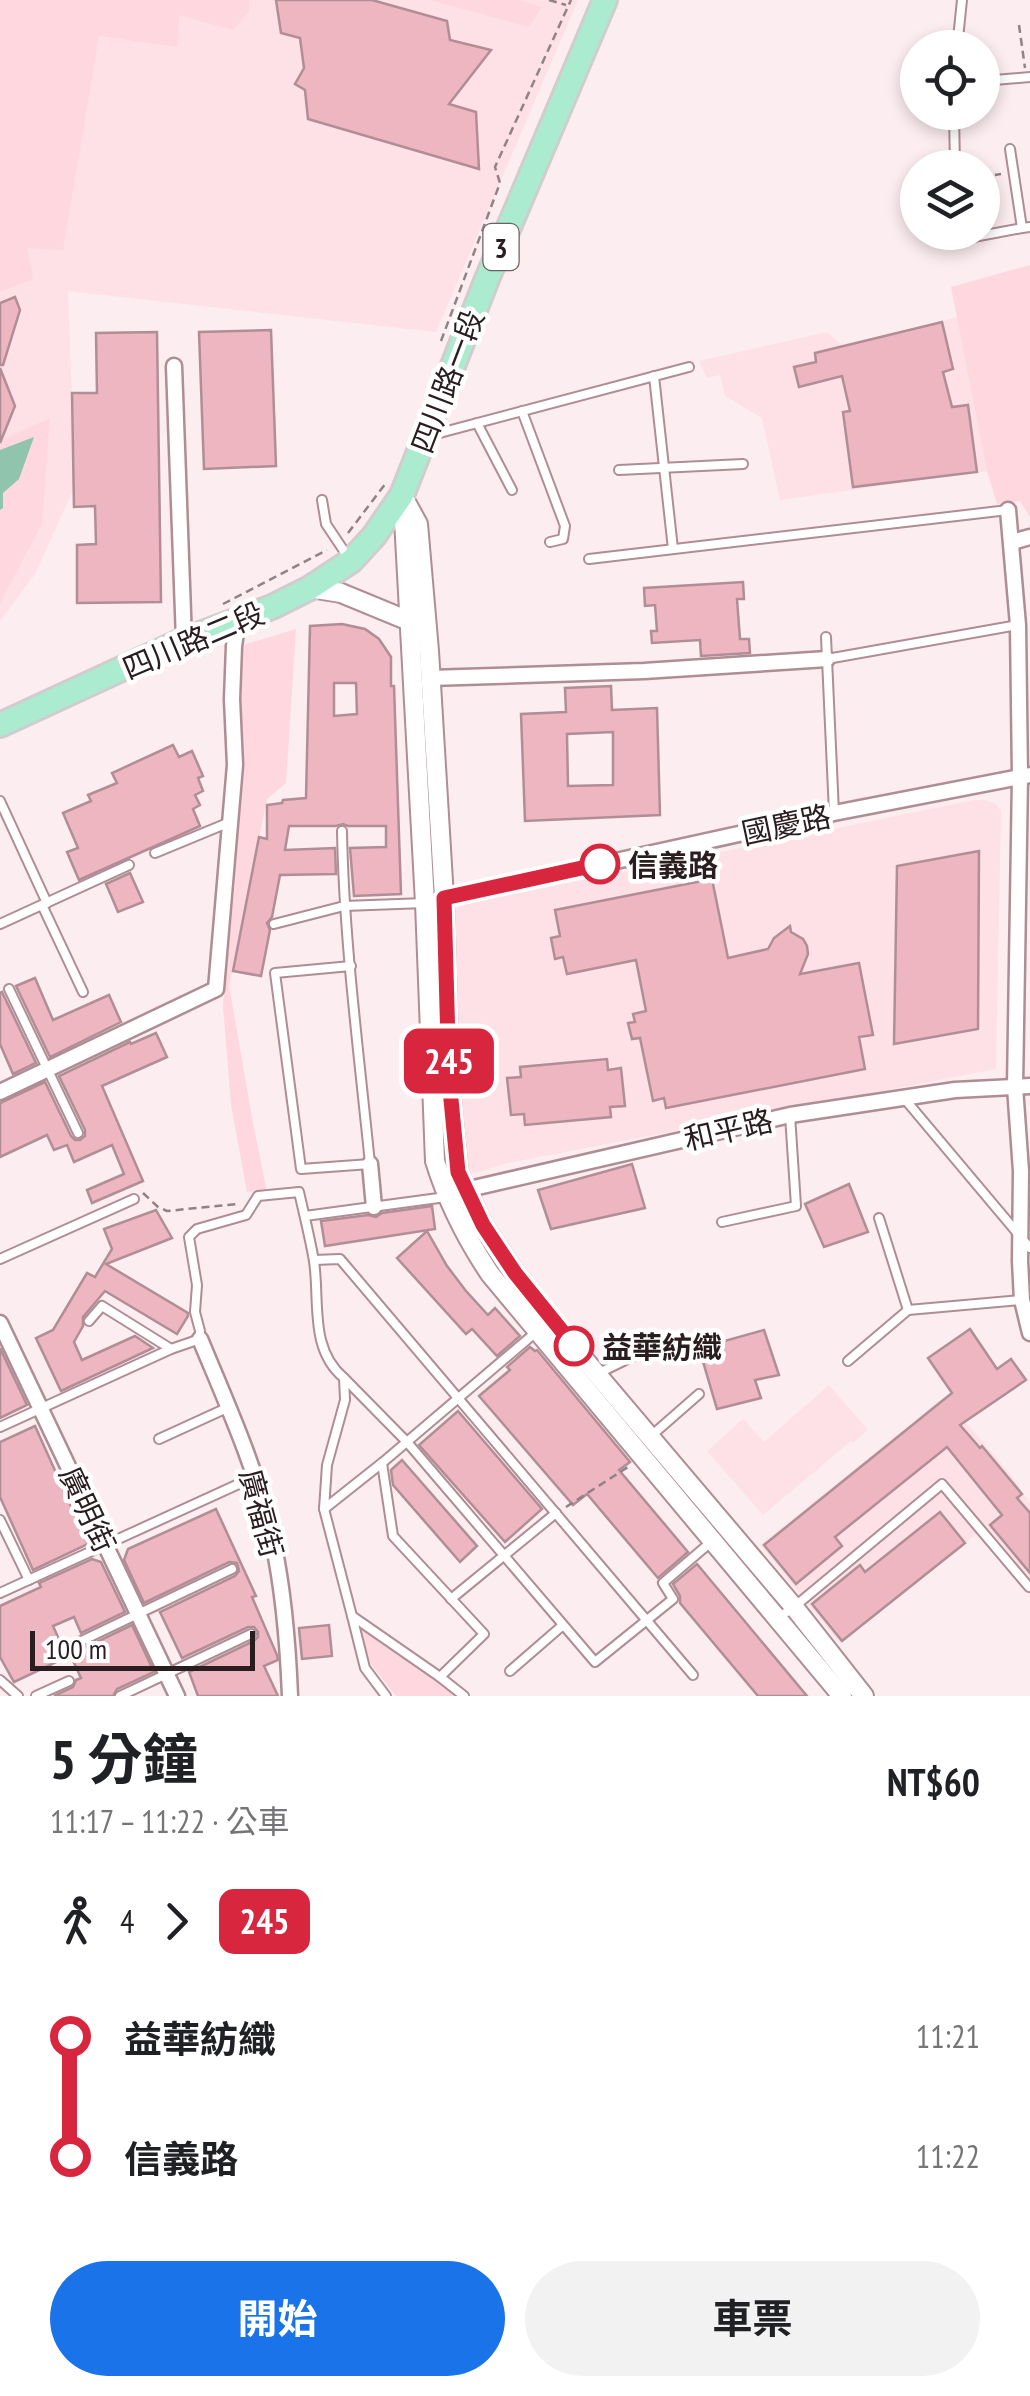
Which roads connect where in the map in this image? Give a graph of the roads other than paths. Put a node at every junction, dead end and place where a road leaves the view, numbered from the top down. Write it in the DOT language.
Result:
graph roads {
  1 [pos="606,0"];
  2 [pos="962,0"];
  3 [pos="958,30"];
  4 [pos="1028,77"];
  5 [pos="1000,80"];
  6 [pos="1010,149"];
  7 [pos="1026,228"];
  8 [pos="1000,233"];
  9 [pos="174,366"];
  10 [pos="689,367"];
  11 [pos="654,376"];
  12 [pos="522,411"];
  13 [pos="476,423"];
  14 [pos="425,436"];
  15 [pos="743,464"];
  16 [pos="664,468"];
  17 [pos="619,470"];
  18 [pos="397,486"];
  19 [pos="512,490"];
  20 [pos="322,500"];
  21 [pos="1008,510"];
  22 [pos="374,536"];
  23 [pos="1030,537"];
  24 [pos="550,542"];
  25 [pos="1012,542"];
  26 [pos="673,549"];
  27 [pos="345,552"];
  28 [pos="589,559"];
  29 [pos="310,588"];
  30 [pos="230,612"];
  31 [pos="408,621"];
  32 [pos="1018,625"];
  33 [pos="826,637"];
  34 [pos="184,640"];
  35 [pos="428,651"];
  36 [pos="827,659"];
  37 [pos="430,678"];
  38 [pos="0,725"];
  39 [pos="1025,776"];
  40 [pos="0,801"];
  41 [pos="834,813"];
  42 [pos="230,822"];
  43 [pos="342,831"];
  44 [pos="154,853"];
  45 [pos="129,865"];
  46 [pos="435,900"];
  47 [pos="44,904"];
  48 [pos="344,906"];
  49 [pos="0,924"];
  50 [pos="274,924"];
  51 [pos="351,966"];
  52 [pos="9,990"];
  53 [pos="83,992"];
  54 [pos="48,1069"];
  55 [pos="1022,1087"];
  56 [pos="0,1092"];
  57 [pos="903,1097"];
  58 [pos="790,1115"];
  59 [pos="78,1133"];
  60 [pos="370,1164"];
  61 [pos="464,1190"];
  62 [pos="446,1197"];
  63 [pos="134,1199"];
  64 [pos="374,1206"];
  65 [pos="305,1216"];
  66 [pos="880,1218"];
  67 [pos="722,1222"];
  68 [pos="1025,1242"];
  69 [pos="0,1258"];
  70 [pos="314,1260"];
  71 [pos="1022,1300"];
  72 [pos="908,1310"];
  73 [pos="88,1321"];
  74 [pos="0,1322"];
  75 [pos="545,1324"];
  76 [pos="1030,1333"];
  77 [pos="200,1339"];
  78 [pos="664,1342"];
  79 [pos="171,1349"];
  80 [pos="848,1361"];
  81 [pos="597,1374"];
  82 [pos="344,1378"];
  83 [pos="700,1394"];
  84 [pos="459,1398"];
  85 [pos="229,1407"];
  86 [pos="41,1408"];
  87 [pos="0,1427"];
  88 [pos="651,1436"];
  89 [pos="159,1439"];
  90 [pos="407,1442"];
  91 [pos="382,1463"];
  92 [pos="254,1477"];
  93 [pos="324,1509"];
  94 [pos="556,1513"];
  95 [pos="0,1520"];
  96 [pos="712,1541"];
  97 [pos="106,1546"];
  98 [pos="504,1556"];
  99 [pos="232,1569"];
  100 [pos="29,1580"];
  101 [pos="1029,1587"];
  102 [pos="0,1593"];
  103 [pos="451,1599"];
  104 [pos="786,1613"];
  105 [pos="138,1616"];
  106 [pos="352,1616"];
  107 [pos="647,1620"];
  108 [pos="563,1625"];
  109 [pos="251,1634"];
  110 [pos="73,1645"];
  111 [pos="510,1671"];
  112 [pos="166,1675"];
  113 [pos="693,1675"];
  114 [pos="440,1676"];
  115 [pos="0,1680"];
  116 [pos="69,1681"];
  117 [pos="18,1696"];
  118 [pos="36,1696"];
  119 [pos="120,1696"];
  120 [pos="177,1696"];
  121 [pos="290,1696"];
  122 [pos="386,1696"];
  123 [pos="464,1696"];
  124 [pos="842,1696"];
  125 [pos="864,1696"];
  1 -- 14 [label="main road, 四川路一段 / 3"];
  2 -- 3 [label="lane"];
  4 -- 5 [label="lane"];
  6 -- 7 [label="lane"];
  7 -- 8 [label="lane"];
  9 -- 34 [label="street"];
  10 -- 11 [label="lane"];
  11 -- 12 [label="lane"];
  11 -- 16 [label="lane"];
  12 -- 13 [label="lane"];
  12 -- 24 [label="lane"];
  13 -- 14 [label="lane"];
  13 -- 19 [label="lane"];
  14 -- 18 [label="main road, 四川路一段 / 3"];
  15 -- 16 [label="lane"];
  16 -- 17 [label="lane"];
  16 -- 26 [label="lane"];
  18 -- 22 [label="main road, 四川路一段 / 3"];
  18 -- 31 [label="street"];
  18 -- 35 [label="street"];
  20 -- 27 [label="lane"];
  21 -- 25 [label="street"];
  21 -- 26 [label="lane"];
  22 -- 27 [label="main road, 四川路二段 / 3"];
  23 -- 25 [label="street"];
  25 -- 32 [label="street"];
  26 -- 28 [label="lane"];
  27 -- 29 [label="main road, 四川路二段 / 3"];
  29 -- 30 [label="main road, 四川路二段 / 3"];
  29 -- 31 [label="street"];
  30 -- 34 [label="main road, 四川路二段 / 3"];
  30 -- 42 [label="street"];
  31 -- 35 [label="street"];
  31 -- 46 [label="street"];
  32 -- 36 [label="lane"];
  32 -- 39 [label="street"];
  33 -- 36 [label="lane"];
  34 -- 38 [label="main road, 四川路二段 / 3"];
  35 -- 37 [label="street"];
  36 -- 37 [label="street"];
  36 -- 41 [label="lane"];
  37 -- 46 [label="street"];
  39 -- 41 [label="street, 國慶路"];
  39 -- 55 [label="street"];
  40 -- 47 [label="lane"];
  41 -- 46 [label="street, 國慶路"];
  42 -- 44 [label="lane"];
  42 -- 54 [label="street"];
  43 -- 48 [label="lane"];
  45 -- 47 [label="lane"];
  46 -- 48 [label="lane"];
  46 -- 61 [label="street"];
  46 -- 62 [label="street"];
  47 -- 49 [label="lane"];
  47 -- 53 [label="lane"];
  48 -- 50 [label="lane"];
  48 -- 51 [label="lane"];
  51 -- 60 [label="lane"];
  51 -- 60 [label="lane"];
  52 -- 54 [label="lane"];
  54 -- 56 [label="street"];
  54 -- 59 [label="lane"];
  55 -- 57 [label="street, 和平路"];
  55 -- 68 [label="street"];
  57 -- 58 [label="street, 和平路"];
  57 -- 68 [label="lane"];
  58 -- 61 [label="street, 和平路"];
  58 -- 67 [label="lane"];
  60 -- 64 [label="street"];
  61 -- 62 [label="street, 和平路"];
  61 -- 75 [label="street"];
  62 -- 64 [label="lane"];
  62 -- 75 [label="street"];
  63 -- 69 [label="lane"];
  64 -- 65 [label="lane"];
  65 -- 70 [label="lane"];
  65 -- 77 [label="lane"];
  66 -- 72 [label="lane"];
  68 -- 71 [label="street"];
  70 -- 82 [label="lane"];
  70 -- 84 [label="lane"];
  71 -- 72 [label="lane"];
  71 -- 76 [label="street"];
  72 -- 80 [label="lane"];
  73 -- 79 [label="lane"];
  74 -- 86 [label="street, 廣明街"];
  75 -- 81 [label="street"];
  75 -- 84 [label="lane"];
  75 -- 96 [label="street"];
  77 -- 79 [label="lane"];
  77 -- 85 [label="street, 廣福街"];
  78 -- 81 [label="lane"];
  79 -- 86 [label="lane"];
  81 -- 88 [label="street"];
  82 -- 90 [label="lane"];
  82 -- 93 [label="lane"];
  83 -- 88 [label="lane"];
  84 -- 90 [label="lane"];
  84 -- 94 [label="lane"];
  85 -- 89 [label="lane"];
  85 -- 92 [label="street, 廣福街"];
  86 -- 87 [label="lane"];
  86 -- 97 [label="street, 廣明街"];
  88 -- 104 [label="street"];
  90 -- 91 [label="lane"];
  90 -- 98 [label="lane"];
  91 -- 93 [label="lane"];
  91 -- 103 [label="lane"];
  92 -- 97 [label="lane"];
  92 -- 121 [label="street, 廣福街"];
  93 -- 106 [label="lane"];
  94 -- 98 [label="lane"];
  94 -- 107 [label="lane"];
  95 -- 100 [label="lane"];
  96 -- 104 [label="street"];
  96 -- 107 [label="lane"];
  97 -- 100 [label="lane"];
  97 -- 105 [label="street, 廣明街"];
  98 -- 103 [label="lane"];
  98 -- 108 [label="lane"];
  99 -- 105 [label="lane"];
  100 -- 102 [label="lane"];
  101 -- 104 [label="lane"];
  103 -- 114 [label="lane"];
  104 -- 124 [label="street"];
  104 -- 125 [label="street"];
  105 -- 110 [label="lane"];
  105 -- 112 [label="street, 廣明街"];
  106 -- 114 [label="lane"];
  106 -- 122 [label="lane"];
  107 -- 108 [label="lane"];
  107 -- 113 [label="lane"];
  108 -- 111 [label="lane"];
  109 -- 112 [label="lane"];
  112 -- 119 [label="lane"];
  112 -- 120 [label="street, 廣明街"];
  114 -- 123 [label="lane"];
  115 -- 117 [label="lane"];
  116 -- 118 [label="lane"];
}
